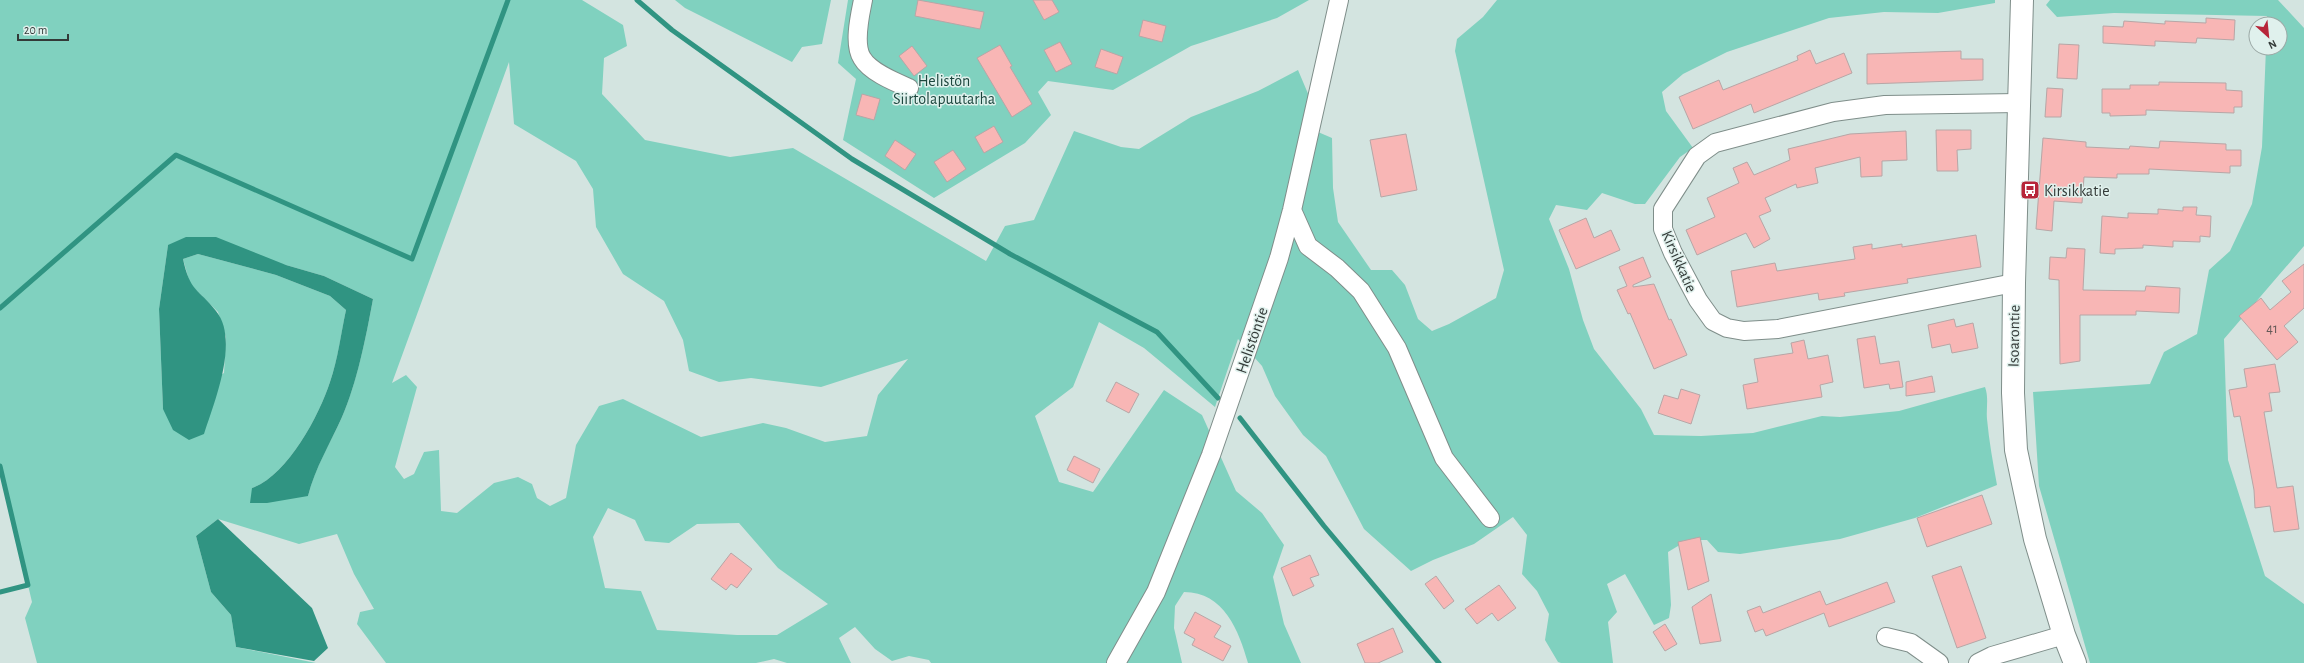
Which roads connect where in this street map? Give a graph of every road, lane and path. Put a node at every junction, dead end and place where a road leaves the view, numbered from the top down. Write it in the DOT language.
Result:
graph roads {
  1 [pos="863,0"];
  2 [pos="1339,0"];
  3 [pos="2022,0"];
  4 [pos="909,88"];
  5 [pos="2018,103"];
  6 [pos="1292,210"];
  7 [pos="2014,283"];
  8 [pos="1490,518"];
  9 [pos="2064,635"];
  10 [pos="1886,637"];
  11 [pos="1116,663"];
  12 [pos="1939,663"];
  13 [pos="1978,663"];
  14 [pos="2075,663"];
  1 -- 4 [label="street"];
  2 -- 6 [label="street, Helistöntie"];
  3 -- 5 [label="street, Isoarontie"];
  5 -- 7 [label="street, Isoarontie"];
  5 -- 7 [label="street, Kirsikkatie"];
  6 -- 8 [label="street"];
  6 -- 11 [label="street, Helistöntie"];
  7 -- 9 [label="street, Isoarontie"];
  9 -- 13 [label="street"];
  9 -- 14 [label="street, Isoarontie"];
  10 -- 12 [label="street"];
}
